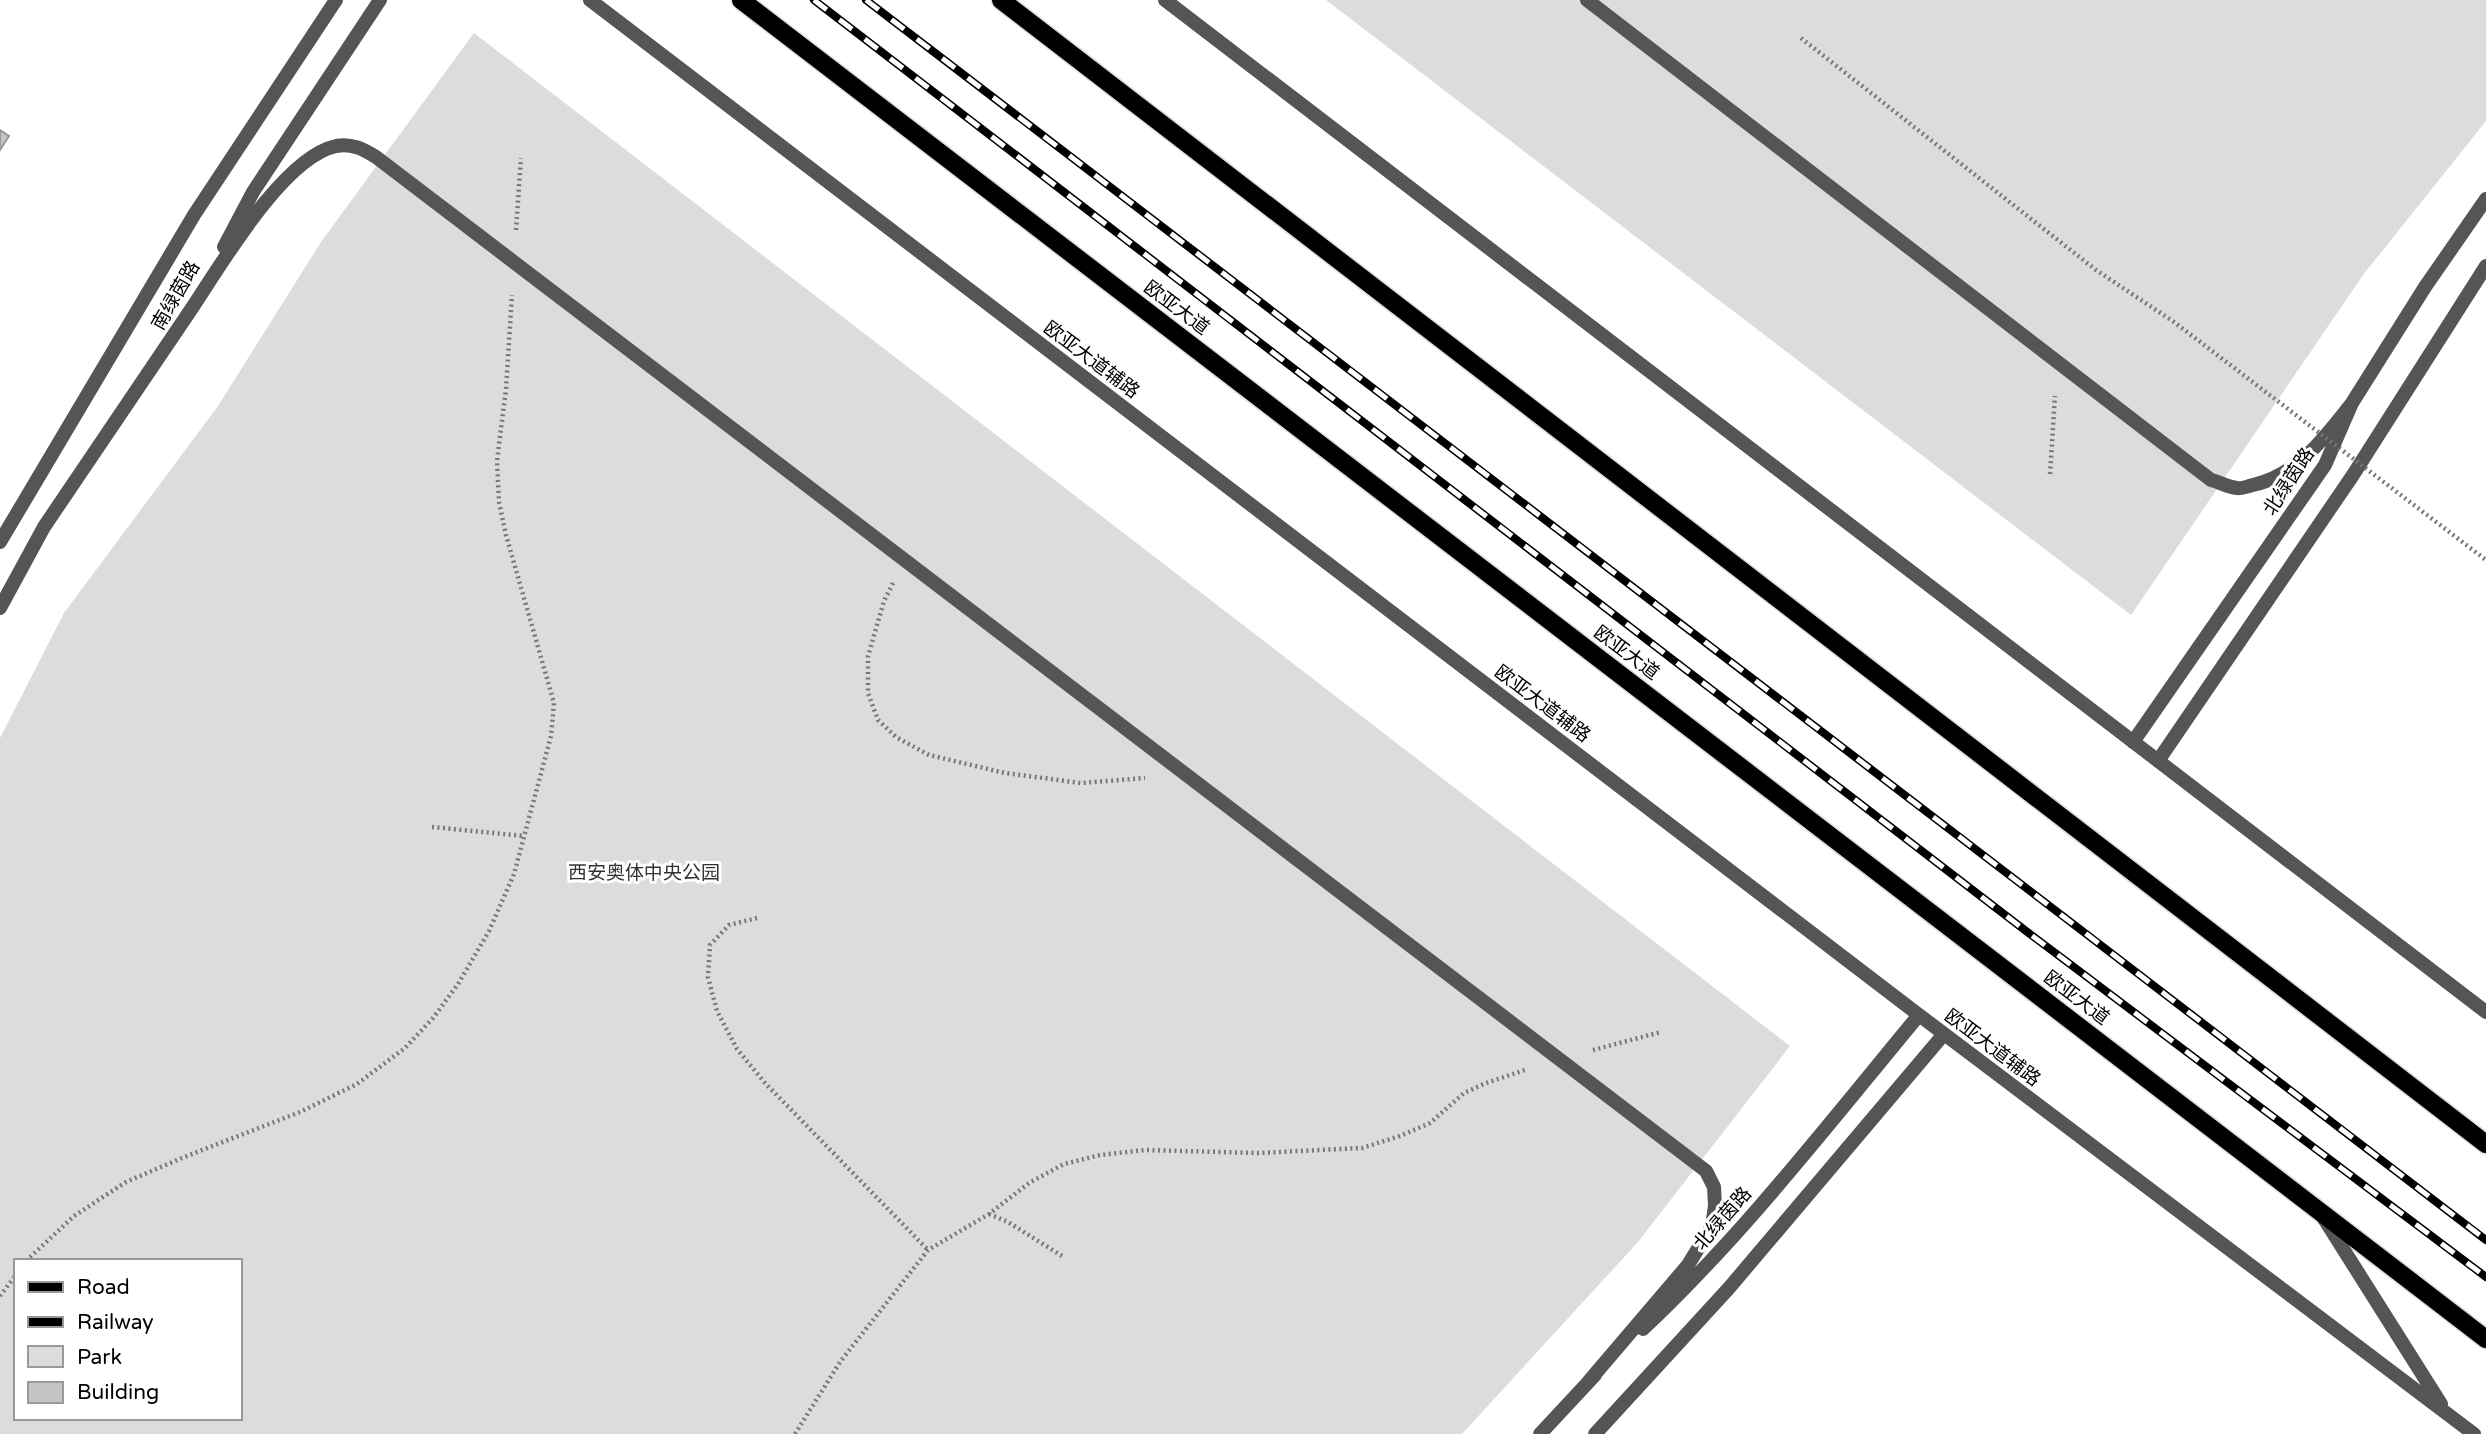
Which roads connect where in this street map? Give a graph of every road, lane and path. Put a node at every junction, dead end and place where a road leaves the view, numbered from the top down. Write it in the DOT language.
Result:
graph roads {
  1 [pos="336,0"];
  2 [pos="380,0"];
  3 [pos="590,0"];
  4 [pos="741,0"];
  5 [pos="1001,0"];
  6 [pos="1165,0"];
  7 [pos="1587,0"];
  8 [pos="1801,38"];
  9 [pos="522,158"];
  10 [pos="2486,199"];
  11 [pos="514,262"];
  12 [pos="2486,266"];
  13 [pos="186,317"];
  14 [pos="2058,363"];
  15 [pos="2352,403"];
  16 [pos="2050,474"];
  17 [pos="0,542"];
  18 [pos="904,560"];
  19 [pos="2486,560"];
  20 [pos="0,608"];
  21 [pos="2133,742"];
  22 [pos="2158,761"];
  23 [pos="1151,779"];
  24 [pos="432,827"];
  25 [pos="524,836"];
  26 [pos="757,918"];
  27 [pos="2486,1012"];
  28 [pos="1919,1016"];
  29 [pos="1661,1032"];
  30 [pos="1944,1034"];
  31 [pos="1558,1059"];
  32 [pos="2486,1144"];
  33 [pos="2317,1207"];
  34 [pos="989,1214"];
  35 [pos="928,1250"];
  36 [pos="1062,1256"];
  37 [pos="28,1259"];
  38 [pos="14,1278"];
  39 [pos="0,1296"];
  40 [pos="2486,1339"];
  41 [pos="1589,1381"];
  42 [pos="2447,1413"];
  43 [pos="795,1434"];
  44 [pos="1540,1434"];
  45 [pos="1595,1434"];
  46 [pos="2474,1434"];
  1 -- 17 [label="street, 南绿茵路"];
  2 -- 13 [label="street, 南绿茵路"];
  3 -- 28 [label="street, 欧亚大道辅路"];
  4 -- 33 [label="main road, 欧亚大道"];
  5 -- 32 [label="main road"];
  6 -- 21 [label="street"];
  7 -- 14 [label="street"];
  8 -- 19 [label="path, bridge"];
  9 -- 11 [label="path"];
  10 -- 15 [label="street, 北绿茵路"];
  11 -- 13 [label="street"];
  11 -- 18 [label="street"];
  11 -- 25 [label="path"];
  12 -- 22 [label="street"];
  13 -- 20 [label="street, 南绿茵路"];
  14 -- 15 [label="street"];
  14 -- 16 [label="path"];
  15 -- 21 [label="street, 北绿茵路"];
  18 -- 23 [label="path"];
  18 -- 31 [label="street"];
  21 -- 22 [label="street"];
  22 -- 27 [label="street"];
  24 -- 25 [label="path"];
  25 -- 37 [label="path"];
  26 -- 35 [label="path"];
  28 -- 30 [label="street, 欧亚大道辅路"];
  28 -- 41 [label="street, 北绿茵路"];
  29 -- 31 [label="path"];
  30 -- 42 [label="street, 欧亚大道辅路"];
  30 -- 45 [label="street"];
  31 -- 34 [label="path"];
  31 -- 41 [label="street"];
  33 -- 40 [label="main road, 欧亚大道"];
  33 -- 42 [label="street"];
  34 -- 35 [label="path"];
  34 -- 36 [label="path"];
  35 -- 43 [label="path"];
  38 -- 39 [label="path"];
  41 -- 44 [label="street, 北绿茵路"];
  42 -- 46 [label="street, 欧亚大道辅路"];
}
